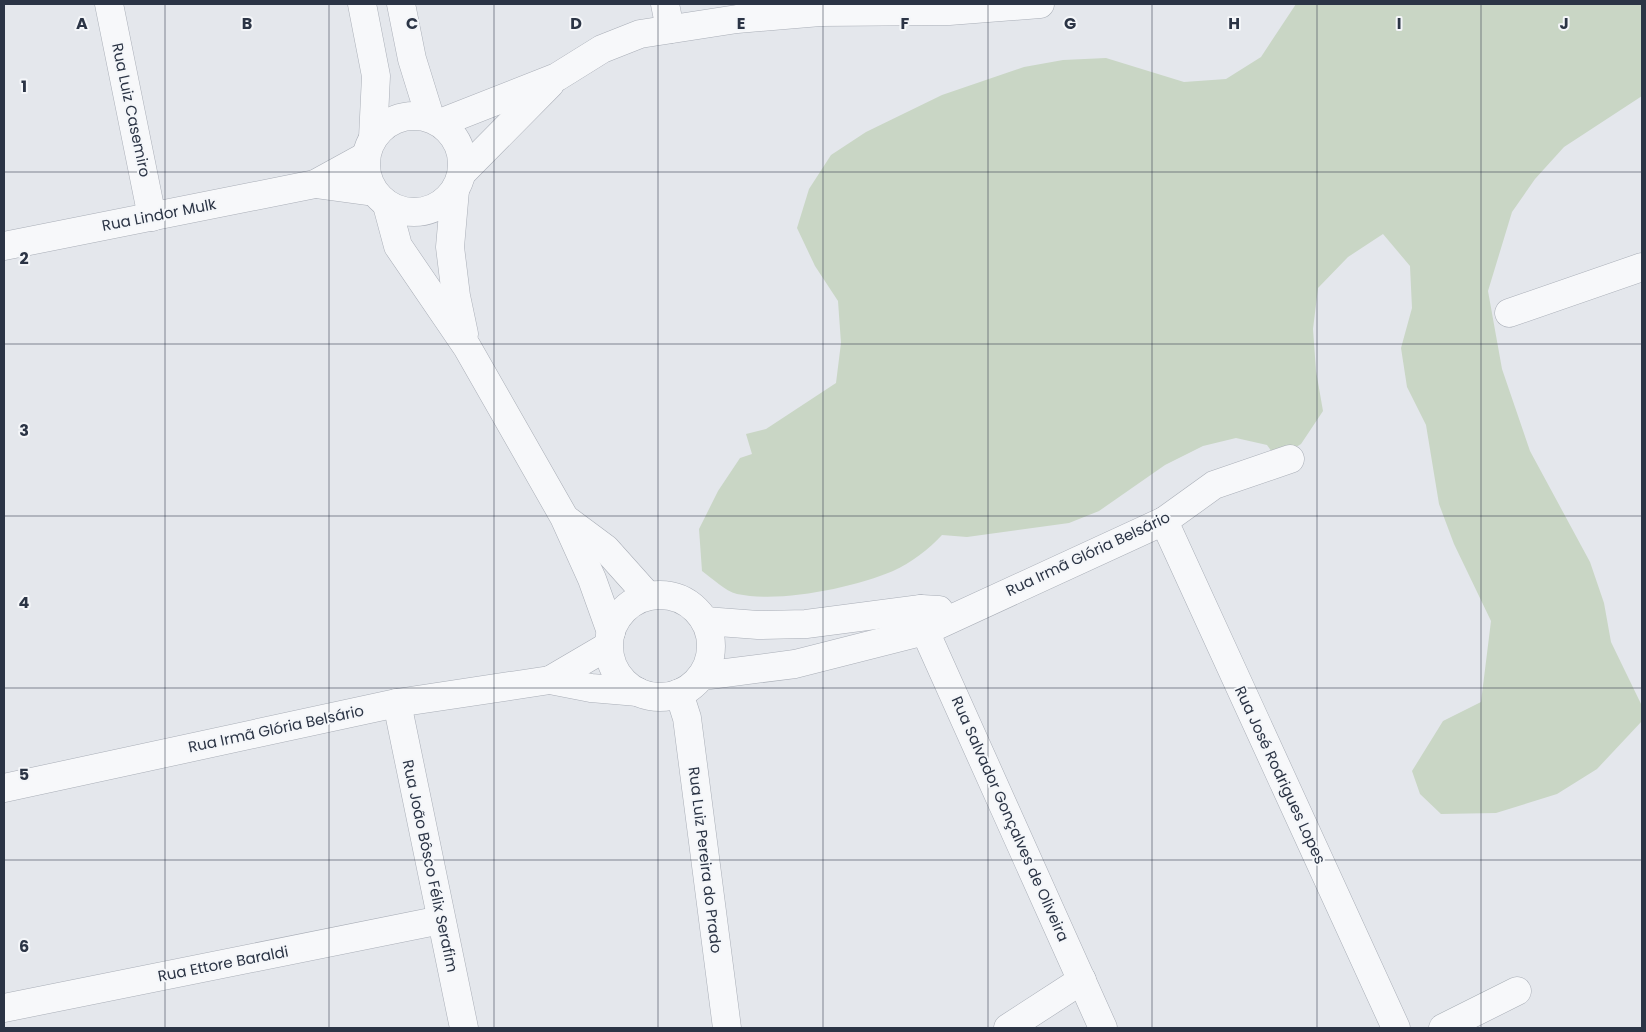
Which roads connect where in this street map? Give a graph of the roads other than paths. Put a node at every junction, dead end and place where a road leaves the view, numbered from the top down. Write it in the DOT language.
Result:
graph roads {
  1 [pos="109,4"];
  2 [pos="362,4"];
  3 [pos="400,4"];
  4 [pos="1040,4"];
  5 [pos="927,7"];
  6 [pos="667,16"];
  7 [pos="557,77"];
  8 [pos="435,120"];
  9 [pos="369,146"];
  10 [pos="459,181"];
  11 [pos="315,184"];
  12 [pos="381,199"];
  13 [pos="152,217"];
  14 [pos="4,246"];
  15 [pos="1642,267"];
  16 [pos="1509,313"];
  17 [pos="467,347"];
  18 [pos="1290,459"];
  19 [pos="564,517"];
  20 [pos="1164,521"];
  21 [pos="648,596"];
  22 [pos="705,620"];
  23 [pos="923,620"];
  24 [pos="610,639"];
  25 [pos="702,676"];
  26 [pos="550,680"];
  27 [pos="638,692"];
  28 [pos="679,693"];
  29 [pos="397,703"];
  30 [pos="4,788"];
  31 [pos="441,920"];
  32 [pos="1082,980"];
  33 [pos="1517,991"];
  34 [pos="4,1008"];
  35 [pos="4,1016"];
  36 [pos="6,1028"];
  37 [pos="464,1028"];
  38 [pos="727,1028"];
  39 [pos="1008,1028"];
  40 [pos="1103,1028"];
  41 [pos="1396,1028"];
  42 [pos="1443,1028"];
  1 -- 13 [label="street, Rua Luiz Casemiro"];
  2 -- 9 [label="street"];
  3 -- 8 [label="street"];
  4 -- 5 [label="street"];
  5 -- 6 [label="street"];
  6 -- 7 [label="street"];
  7 -- 8 [label="street"];
  7 -- 10 [label="street"];
  8 -- 9 [label="street"];
  8 -- 10 [label="street"];
  9 -- 11 [label="street, Rua Lindor Mulk"];
  9 -- 12 [label="street"];
  10 -- 12 [label="street"];
  10 -- 17 [label="street"];
  11 -- 12 [label="street, Rua Lindor Mulk"];
  11 -- 13 [label="street, Rua Lindor Mulk"];
  12 -- 17 [label="street"];
  13 -- 14 [label="street, Rua Lindor Mulk"];
  15 -- 16 [label="street"];
  17 -- 19 [label="street"];
  18 -- 20 [label="street, Rua Irmã Glória Belsário"];
  19 -- 21 [label="street"];
  19 -- 24 [label="street"];
  20 -- 23 [label="street, Rua Irmã Glória Belsário"];
  20 -- 41 [label="street, Rua José Rodrigues Lopes"];
  21 -- 22 [label="street"];
  21 -- 24 [label="street"];
  22 -- 23 [label="street, Rua Irmã Glória Belsário"];
  22 -- 25 [label="street"];
  23 -- 25 [label="street, Rua Irmã Glória Belsário"];
  23 -- 32 [label="street, Rua Salvador Gonçalves de Oliveira"];
  24 -- 26 [label="street, Rua Irmã Glória Belsário"];
  24 -- 27 [label="street"];
  25 -- 28 [label="street"];
  26 -- 27 [label="street, Rua Irmã Glória Belsário"];
  26 -- 29 [label="street, Rua Irmã Glória Belsário"];
  27 -- 28 [label="street"];
  28 -- 38 [label="street, Rua Luiz Pereira do Prado"];
  29 -- 30 [label="street, Rua Irmã Glória Belsário"];
  29 -- 31 [label="street, Rua João Bôsco Félix Serafim"];
  31 -- 34 [label="street, Rua Ettore Baraldi"];
  31 -- 37 [label="street, Rua João Bôsco Félix Serafim"];
  32 -- 39 [label="street"];
  32 -- 40 [label="street, Rua Salvador Gonçalves de Oliveira"];
  33 -- 42 [label="street"];
  35 -- 36 [label="street"];
}
